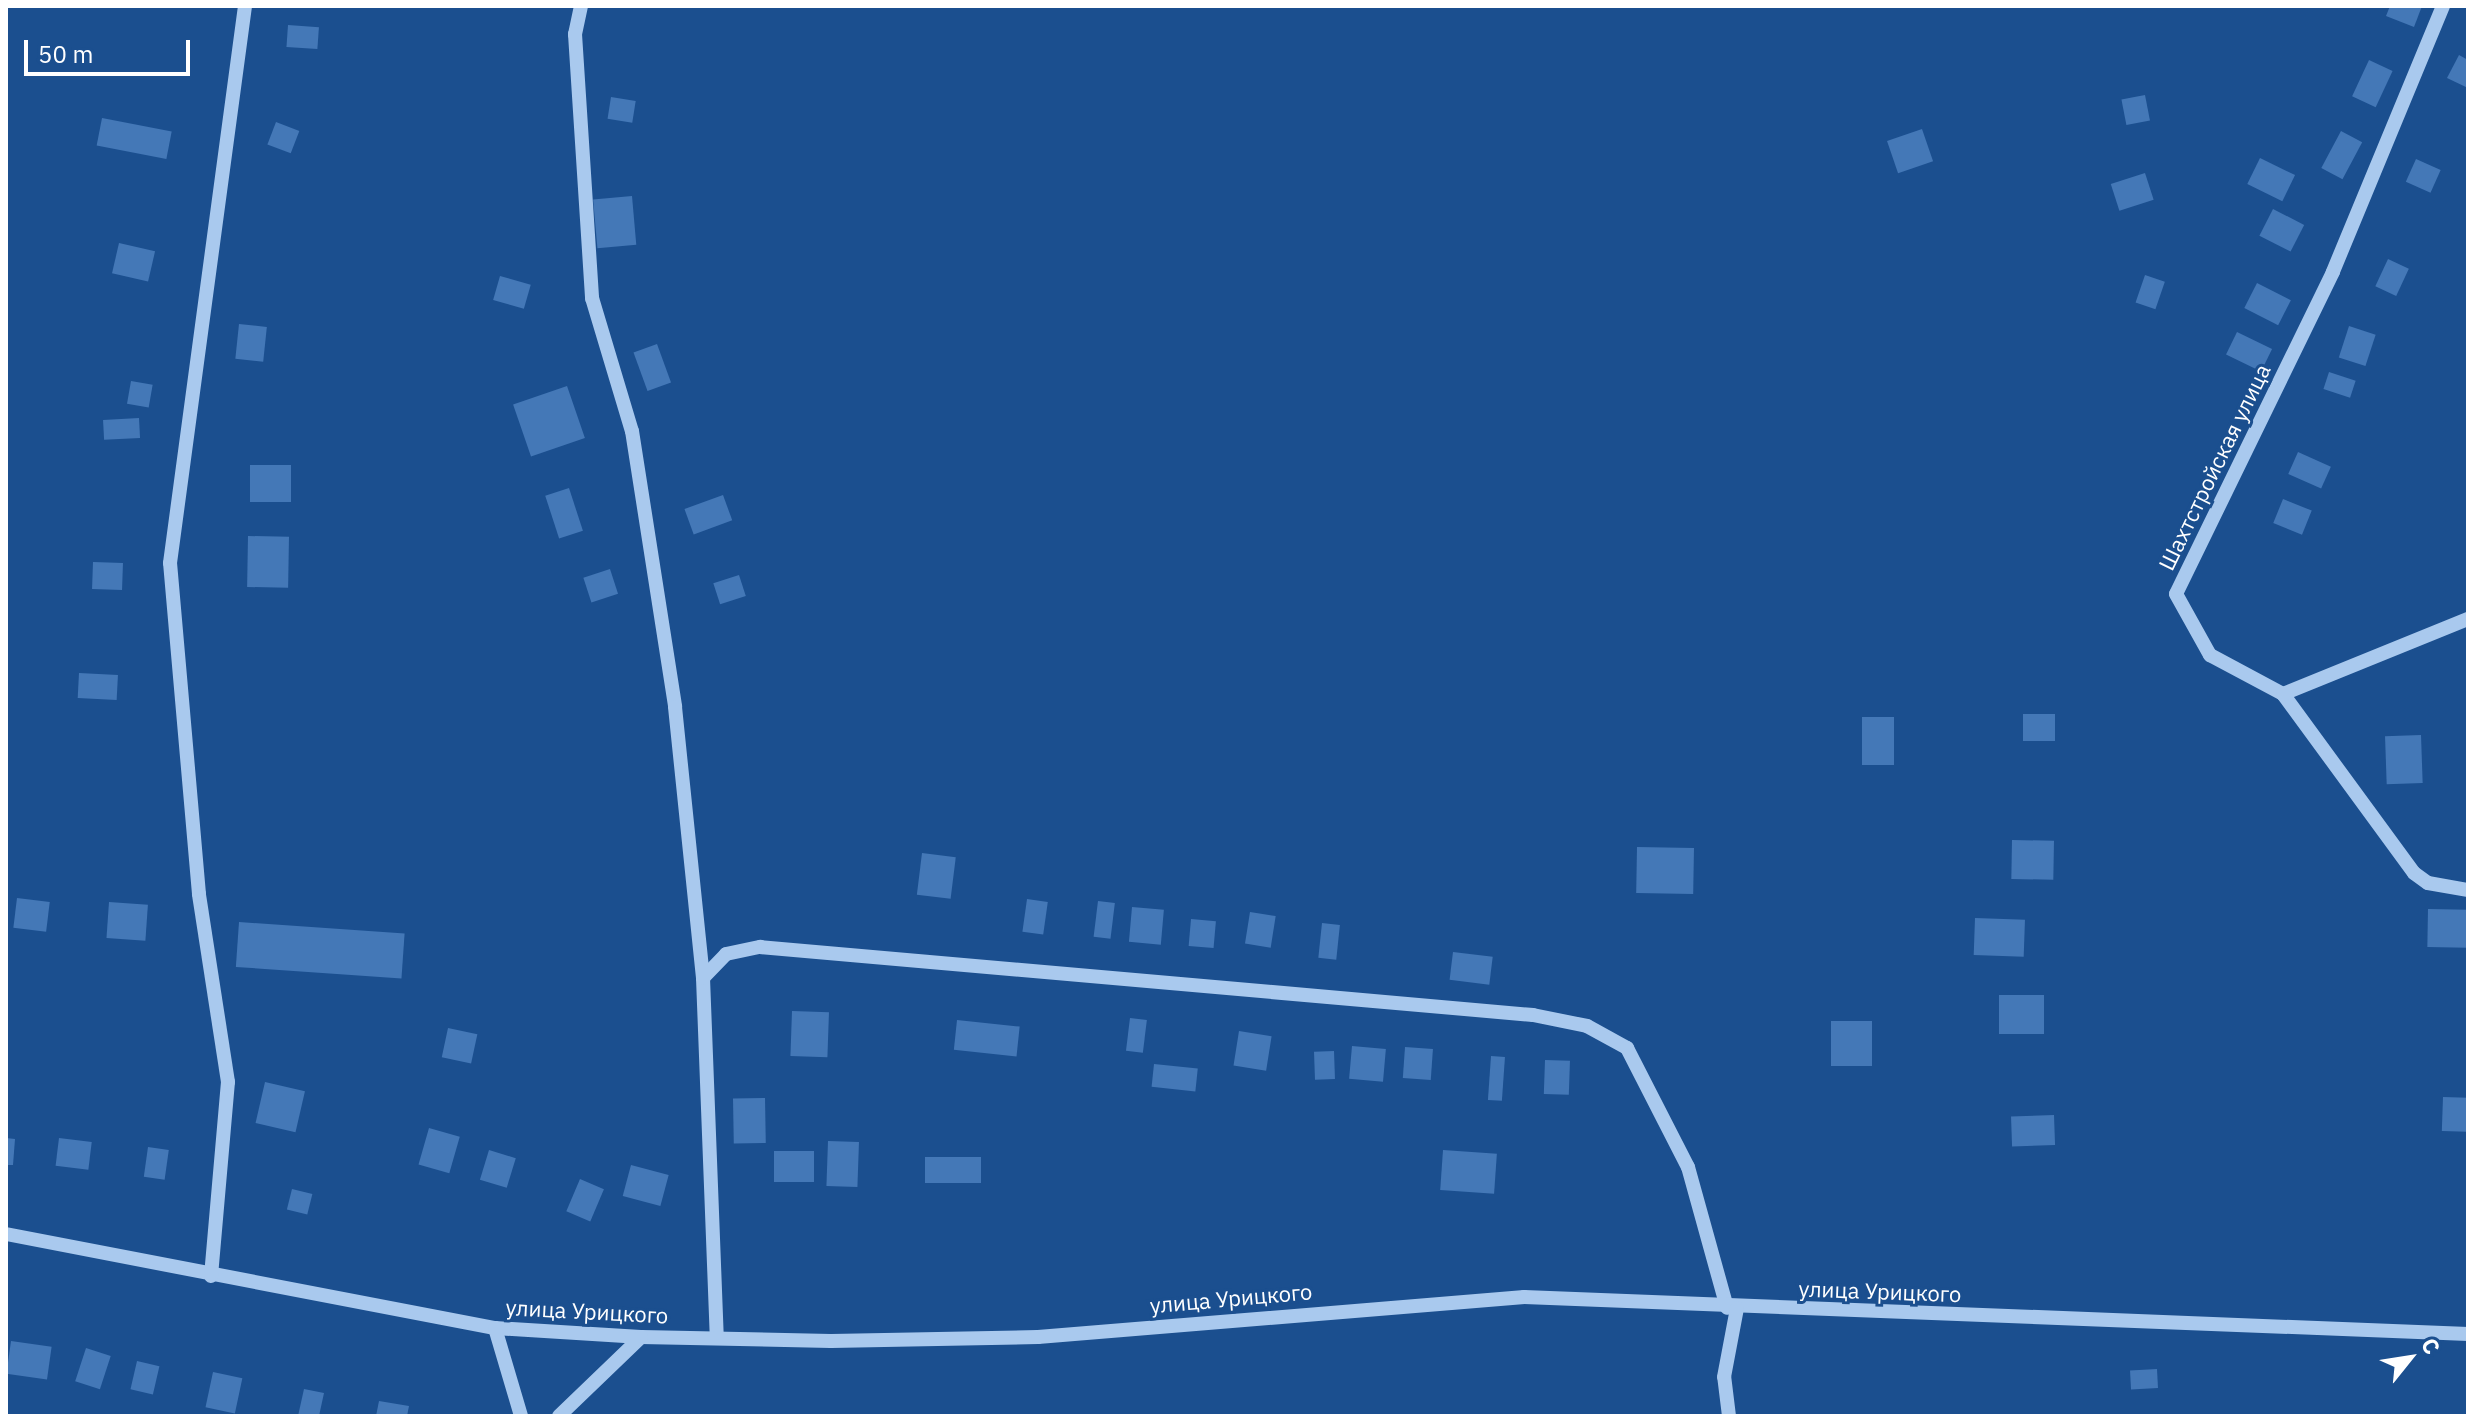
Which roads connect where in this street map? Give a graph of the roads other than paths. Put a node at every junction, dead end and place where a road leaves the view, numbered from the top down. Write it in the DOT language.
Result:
graph roads {
  1 [pos="245,6"];
  2 [pos="581,6"];
  3 [pos="2443,6"];
  4 [pos="2468,619"];
  5 [pos="2283,694"];
  6 [pos="2468,890"];
  7 [pos="703,978"];
  8 [pos="6,1234"];
  9 [pos="211,1276"];
  10 [pos="1732,1308"];
  11 [pos="495,1328"];
  12 [pos="2468,1334"];
  13 [pos="641,1337"];
  14 [pos="717,1338"];
  15 [pos="521,1416"];
  16 [pos="559,1416"];
  17 [pos="1729,1416"];
  1 -- 9 [label="street"];
  2 -- 7 [label="street"];
  3 -- 5 [label="street, Шахтстройская улица"];
  4 -- 5 [label="street"];
  5 -- 6 [label="street, Шахтстройская улица"];
  7 -- 10 [label="street"];
  7 -- 14 [label="street"];
  8 -- 9 [label="street, улица Урицкого"];
  9 -- 11 [label="street, улица Урицкого"];
  10 -- 12 [label="street, улица Урицкого"];
  10 -- 14 [label="street, улица Урицкого"];
  10 -- 17 [label="street"];
  11 -- 13 [label="street, улица Урицкого"];
  11 -- 15 [label="street"];
  13 -- 14 [label="street, улица Урицкого"];
  13 -- 16 [label="street"];
}
